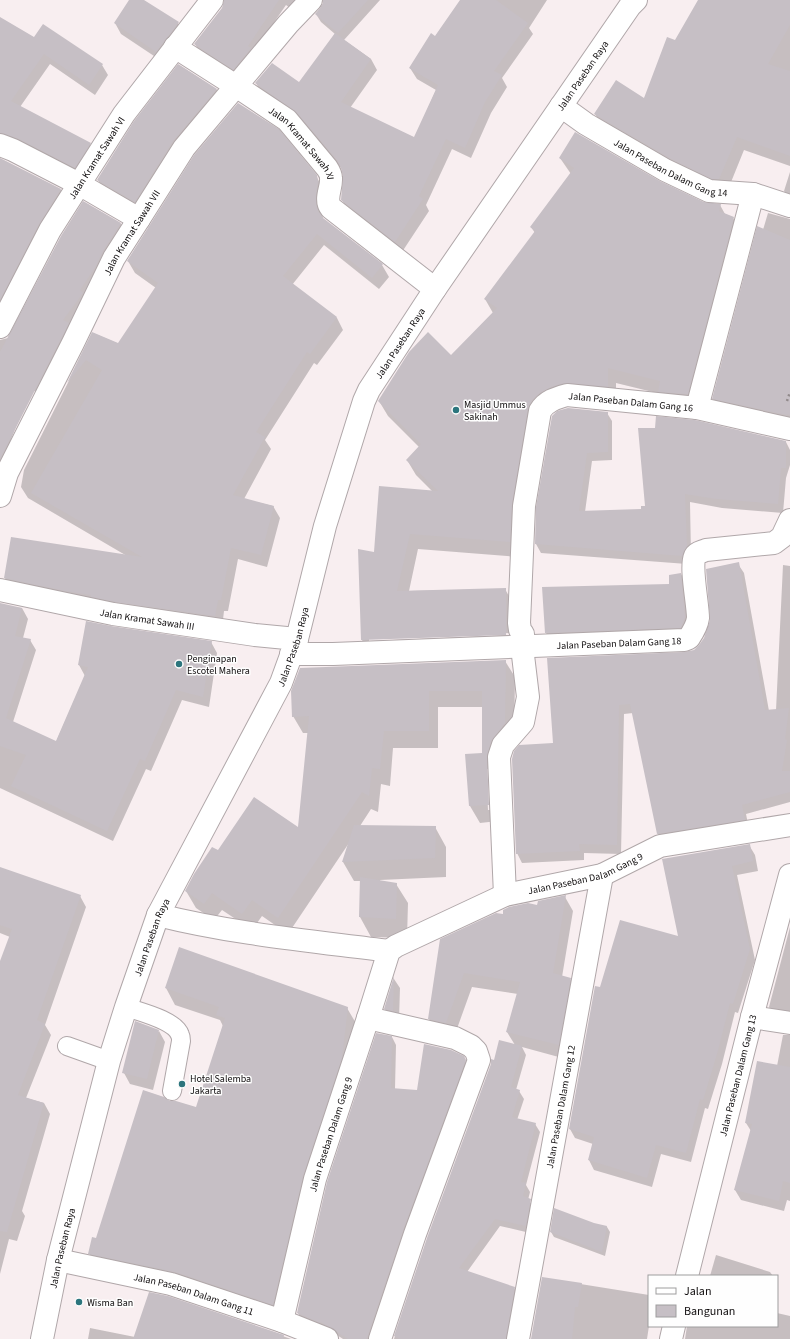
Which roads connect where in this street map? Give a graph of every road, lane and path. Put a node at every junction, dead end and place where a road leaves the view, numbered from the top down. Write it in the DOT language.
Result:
graph roads {
  1 [pos="212,0"];
  2 [pos="311,0"];
  3 [pos="636,0"];
  4 [pos="175,47"];
  5 [pos="236,86"];
  6 [pos="561,106"];
  7 [pos="0,145"];
  8 [pos="79,184"];
  9 [pos="753,194"];
  10 [pos="790,206"];
  11 [pos="139,219"];
  12 [pos="435,289"];
  13 [pos="0,327"];
  14 [pos="697,408"];
  15 [pos="784,427"];
  16 [pos="0,496"];
  17 [pos="790,520"];
  18 [pos="0,590"];
  19 [pos="294,647"];
  20 [pos="522,647"];
  21 [pos="790,825"];
  22 [pos="602,875"];
  23 [pos="790,875"];
  24 [pos="505,895"];
  25 [pos="158,915"];
  26 [pos="389,951"];
  27 [pos="126,1007"];
  28 [pos="752,1017"];
  29 [pos="368,1018"];
  30 [pos="790,1023"];
  31 [pos="67,1046"];
  32 [pos="109,1061"];
  33 [pos="172,1091"];
  34 [pos="58,1260"];
  35 [pos="687,1275"];
  36 [pos="282,1321"];
  37 [pos="674,1327"];
  38 [pos="42,1339"];
  39 [pos="327,1339"];
  40 [pos="380,1339"];
  41 [pos="518,1339"];
  42 [pos="671,1339"];
  1 -- 4 [label="street, Jalan Kramat Sawah VI"];
  2 -- 5 [label="street, Jalan Kramat Sawah VII"];
  3 -- 6 [label="street, Jalan Paseban Raya"];
  4 -- 5 [label="street, Jalan Kramat Sawah XI"];
  4 -- 8 [label="street, Jalan Kramat Sawah VI"];
  5 -- 11 [label="street, Jalan Kramat Sawah VII"];
  5 -- 12 [label="street, Jalan Kramat Sawah XI"];
  6 -- 9 [label="street, Jalan Paseban Dalam Gang 14"];
  6 -- 12 [label="street, Jalan Paseban Raya"];
  7 -- 8 [label="street"];
  8 -- 11 [label="street"];
  8 -- 13 [label="street, Jalan Kramat Sawah VI"];
  9 -- 10 [label="street, Jalan Paseban Dalam Gang 14"];
  9 -- 14 [label="street, Jalan Paseban Dalam Gang 16"];
  11 -- 16 [label="street, Jalan Kramat Sawah VII"];
  12 -- 19 [label="street, Jalan Paseban Raya"];
  14 -- 15 [label="street"];
  14 -- 20 [label="street, Jalan Paseban Dalam Gang 16"];
  17 -- 20 [label="street, Jalan Paseban Dalam Gang 18"];
  18 -- 19 [label="street, Jalan Kramat Sawah III"];
  19 -- 20 [label="street, Jalan Paseban Dalam Gang 18"];
  19 -- 25 [label="street, Jalan Paseban Raya"];
  20 -- 24 [label="street"];
  21 -- 22 [label="street, Jalan Paseban Dalam Gang 9"];
  22 -- 24 [label="street, Jalan Paseban Dalam Gang 9"];
  22 -- 41 [label="street, Jalan Paseban Dalam Gang 12"];
  23 -- 28 [label="street, Jalan Paseban Dalam Gang 13"];
  24 -- 26 [label="street, Jalan Paseban Dalam Gang 9"];
  25 -- 26 [label="street"];
  25 -- 27 [label="street, Jalan Paseban Raya"];
  26 -- 29 [label="street, Jalan Paseban Dalam Gang 9"];
  27 -- 32 [label="street, Jalan Paseban Raya"];
  27 -- 33 [label="lane"];
  28 -- 30 [label="street"];
  28 -- 35 [label="street, Jalan Paseban Dalam Gang 13"];
  29 -- 36 [label="street, Jalan Paseban Dalam Gang 9"];
  29 -- 40 [label="street"];
  31 -- 32 [label="lane"];
  32 -- 34 [label="street, Jalan Paseban Raya"];
  34 -- 36 [label="street, Jalan Paseban Dalam Gang 11"];
  34 -- 38 [label="street, Jalan Paseban Raya"];
  36 -- 39 [label="street, Jalan Paseban Dalam Gang 11"];
  37 -- 42 [label="street"];
}
